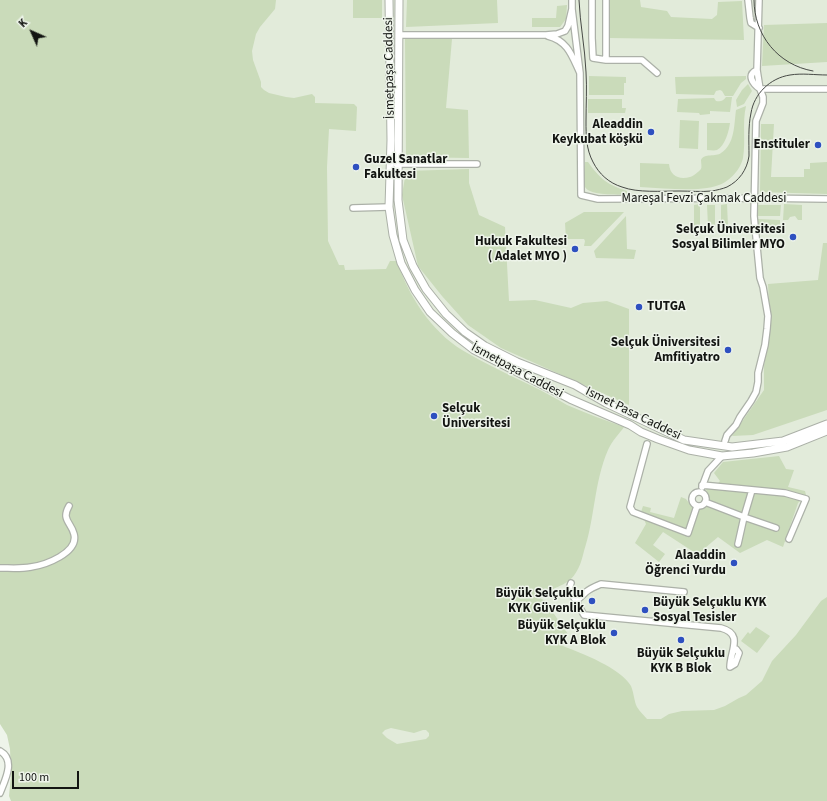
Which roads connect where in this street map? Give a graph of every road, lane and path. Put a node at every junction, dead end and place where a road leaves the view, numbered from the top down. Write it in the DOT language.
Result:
graph roads {
  1 [pos="389,0"];
  2 [pos="399,0"];
  3 [pos="572,0"];
  4 [pos="592,0"];
  5 [pos="606,0"];
  6 [pos="748,0"];
  7 [pos="759,0"];
  8 [pos="572,9"];
  9 [pos="759,28"];
  10 [pos="565,32"];
  11 [pos="399,34"];
  12 [pos="546,35"];
  13 [pos="576,37"];
  14 [pos="564,43"];
  15 [pos="606,60"];
  16 [pos="580,73"];
  17 [pos="657,73"];
  18 [pos="760,89"];
  19 [pos="827,89"];
  20 [pos="398,164"];
  21 [pos="477,164"];
  22 [pos="390,166"];
  23 [pos="754,198"];
  24 [pos="827,199"];
  25 [pos="389,207"];
  26 [pos="353,208"];
  27 [pos="571,384"];
  28 [pos="578,387"];
  29 [pos="565,396"];
  30 [pos="572,400"];
  31 [pos="637,418"];
  32 [pos="827,424"];
  33 [pos="630,425"];
  34 [pos="827,431"];
  35 [pos="724,441"];
  36 [pos="647,444"];
  37 [pos="722,456"];
  38 [pos="702,485"];
  39 [pos="752,490"];
  40 [pos="700,492"];
  41 [pos="705,502"];
  42 [pos="69,506"];
  43 [pos="697,506"];
  44 [pos="744,518"];
  45 [pos="776,528"];
  46 [pos="789,539"];
  47 [pos="738,544"];
  48 [pos="0,568"];
  49 [pos="571,583"];
  50 [pos="684,592"];
  51 [pos="576,601"];
  52 [pos="734,650"];
  53 [pos="0,750"];
  54 [pos="0,793"];
  1 -- 22 [label="main road, İsmetpaşa Caddesi"];
  2 -- 11 [label="main road, Ismet Pasa Caddesi"];
  3 -- 8 [label="street"];
  4 -- 15 [label="street"];
  5 -- 15 [label="street"];
  6 -- 9 [label="street"];
  7 -- 9 [label="street"];
  8 -- 10 [label="street"];
  8 -- 13 [label="street"];
  9 -- 18 [label="street"];
  10 -- 12 [label="street"];
  10 -- 13 [label="street"];
  10 -- 14 [label="street"];
  11 -- 12 [label="street"];
  11 -- 20 [label="main road, Ismet Pasa Caddesi"];
  12 -- 14 [label="street"];
  13 -- 14 [label="street"];
  13 -- 16 [label="street"];
  14 -- 16 [label="street"];
  15 -- 17 [label="street"];
  16 -- 23 [label="street, Mareşal Fevzi Çakmak Caddesi"];
  18 -- 19 [label="street"];
  18 -- 23 [label="street"];
  20 -- 21 [label="street"];
  20 -- 22 [label="street"];
  20 -- 27 [label="main road, Ismet Pasa Caddesi"];
  22 -- 25 [label="main road, İsmetpaşa Caddesi"];
  23 -- 24 [label="street, Mareşal Fevzi Çakmak Caddesi"];
  23 -- 35 [label="street"];
  25 -- 26 [label="street"];
  25 -- 29 [label="main road, İsmetpaşa Caddesi"];
  27 -- 28 [label="main road, Ismet Pasa Caddesi"];
  27 -- 29 [label="main road"];
  28 -- 30 [label="main road"];
  28 -- 31 [label="main road, Ismet Pasa Caddesi"];
  29 -- 30 [label="main road, İsmetpaşa Caddesi"];
  30 -- 33 [label="main road, İsmetpaşa Caddesi"];
  31 -- 32 [label="main road, Ismet Pasa Caddesi"];
  31 -- 33 [label="street"];
  33 -- 37 [label="main road, İsmetpaşa Caddesi"];
  34 -- 37 [label="main road, İsmetpaşa Caddesi"];
  36 -- 43 [label="street"];
  37 -- 38 [label="street"];
  38 -- 39 [label="street"];
  38 -- 40 [label="street"];
  39 -- 44 [label="street"];
  39 -- 46 [label="street"];
  40 -- 41 [label="street"];
  40 -- 43 [label="street"];
  41 -- 43 [label="street"];
  41 -- 44 [label="street"];
  42 -- 48 [label="street"];
  44 -- 45 [label="street"];
  44 -- 47 [label="street"];
  49 -- 51 [label="street"];
  50 -- 51 [label="street"];
  51 -- 52 [label="street"];
  53 -- 54 [label="street"];
}
